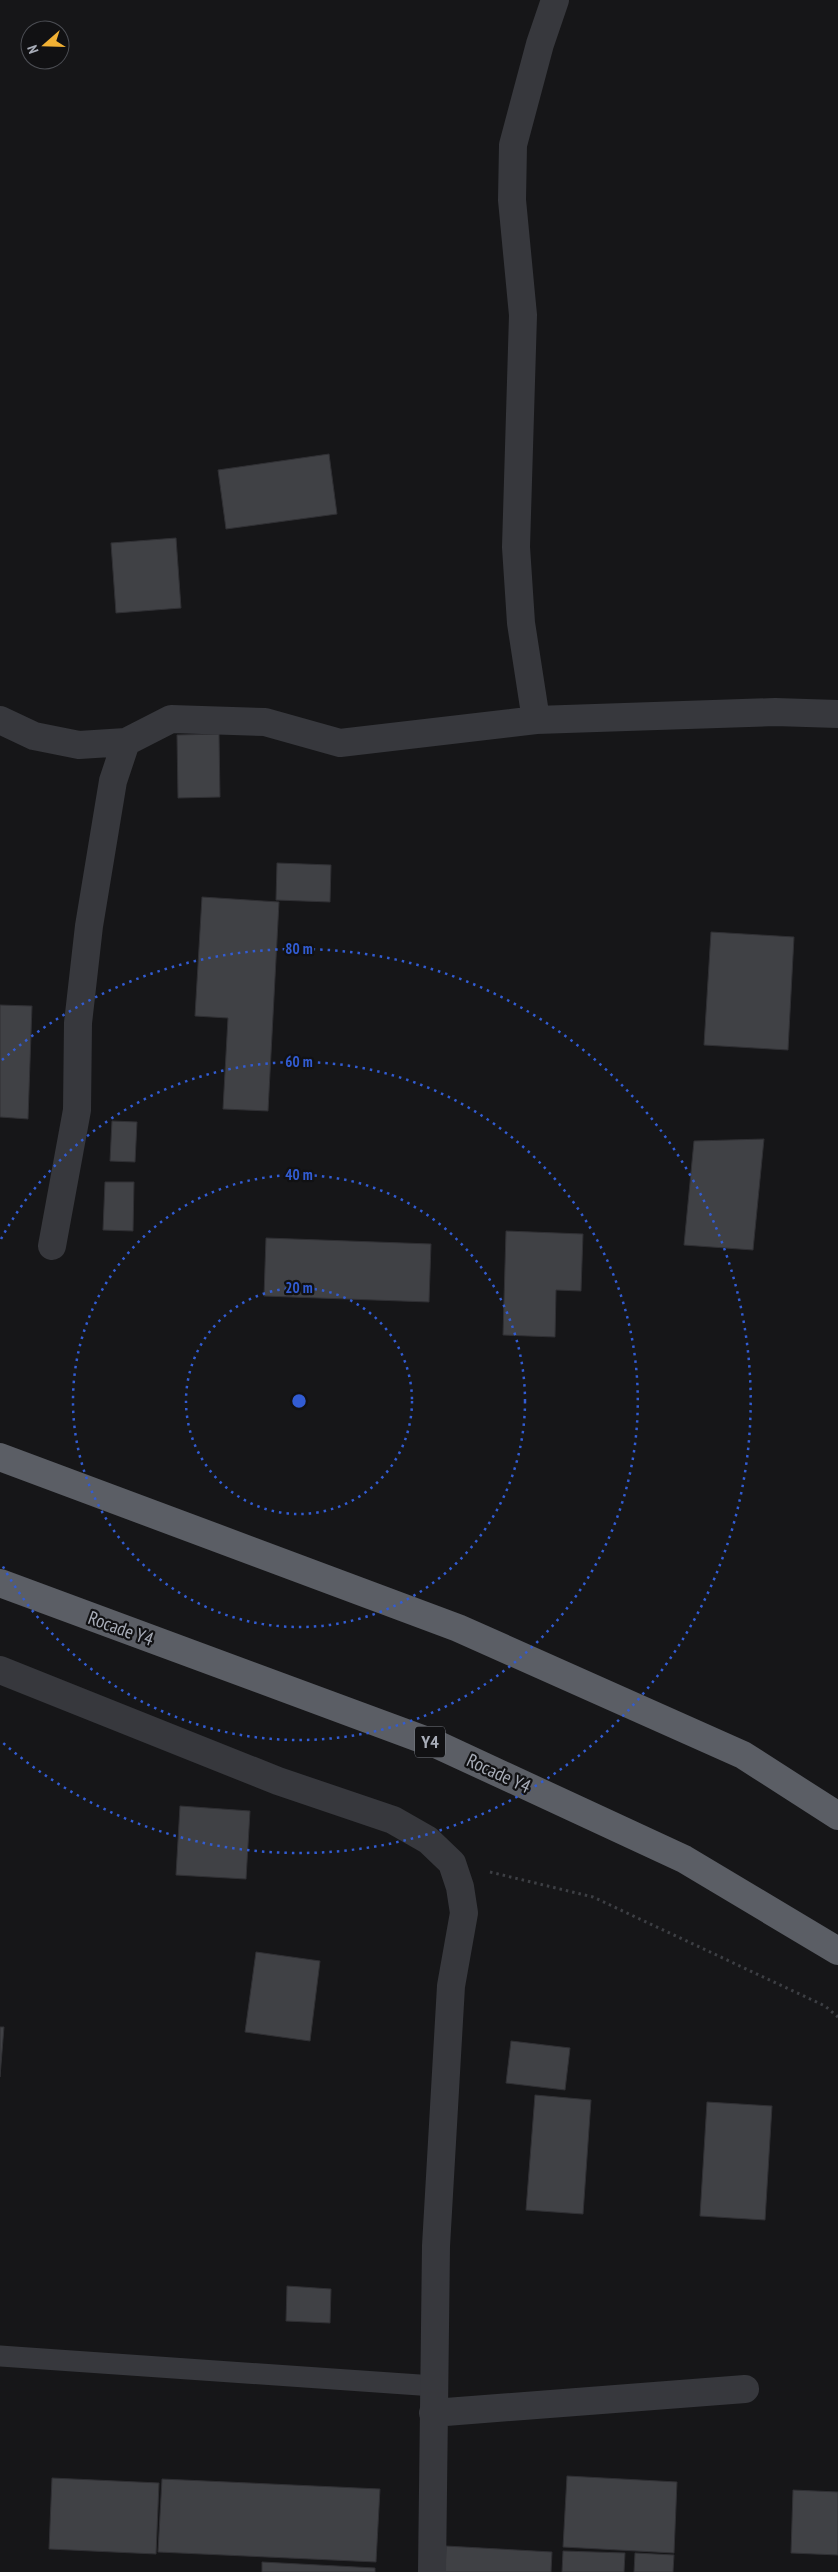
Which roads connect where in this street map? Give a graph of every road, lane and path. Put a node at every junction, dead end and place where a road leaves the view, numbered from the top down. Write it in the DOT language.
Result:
graph roads {
  1 [pos="555,0"];
  2 [pos="838,714"];
  3 [pos="0,720"];
  4 [pos="536,720"];
  5 [pos="126,742"];
  6 [pos="52,1246"];
  7 [pos="0,1457"];
  8 [pos="0,1584"];
  9 [pos="0,1670"];
  10 [pos="838,1816"];
  11 [pos="452,1863"];
  12 [pos="838,1951"];
  13 [pos="838,2017"];
  14 [pos="0,2356"];
  15 [pos="434,2386"];
  16 [pos="744,2389"];
  17 [pos="433,2412"];
  18 [pos="432,2572"];
  1 -- 4 [label="street"];
  2 -- 4 [label="street"];
  3 -- 5 [label="street"];
  4 -- 5 [label="street"];
  5 -- 6 [label="street"];
  7 -- 10 [label="highway"];
  8 -- 12 [label="highway, Rocade Y4 / Y4"];
  9 -- 11 [label="street"];
  11 -- 13 [label="path"];
  11 -- 15 [label="street"];
  14 -- 15 [label="lane"];
  15 -- 17 [label="street"];
  16 -- 17 [label="street"];
  17 -- 18 [label="street"];
}
